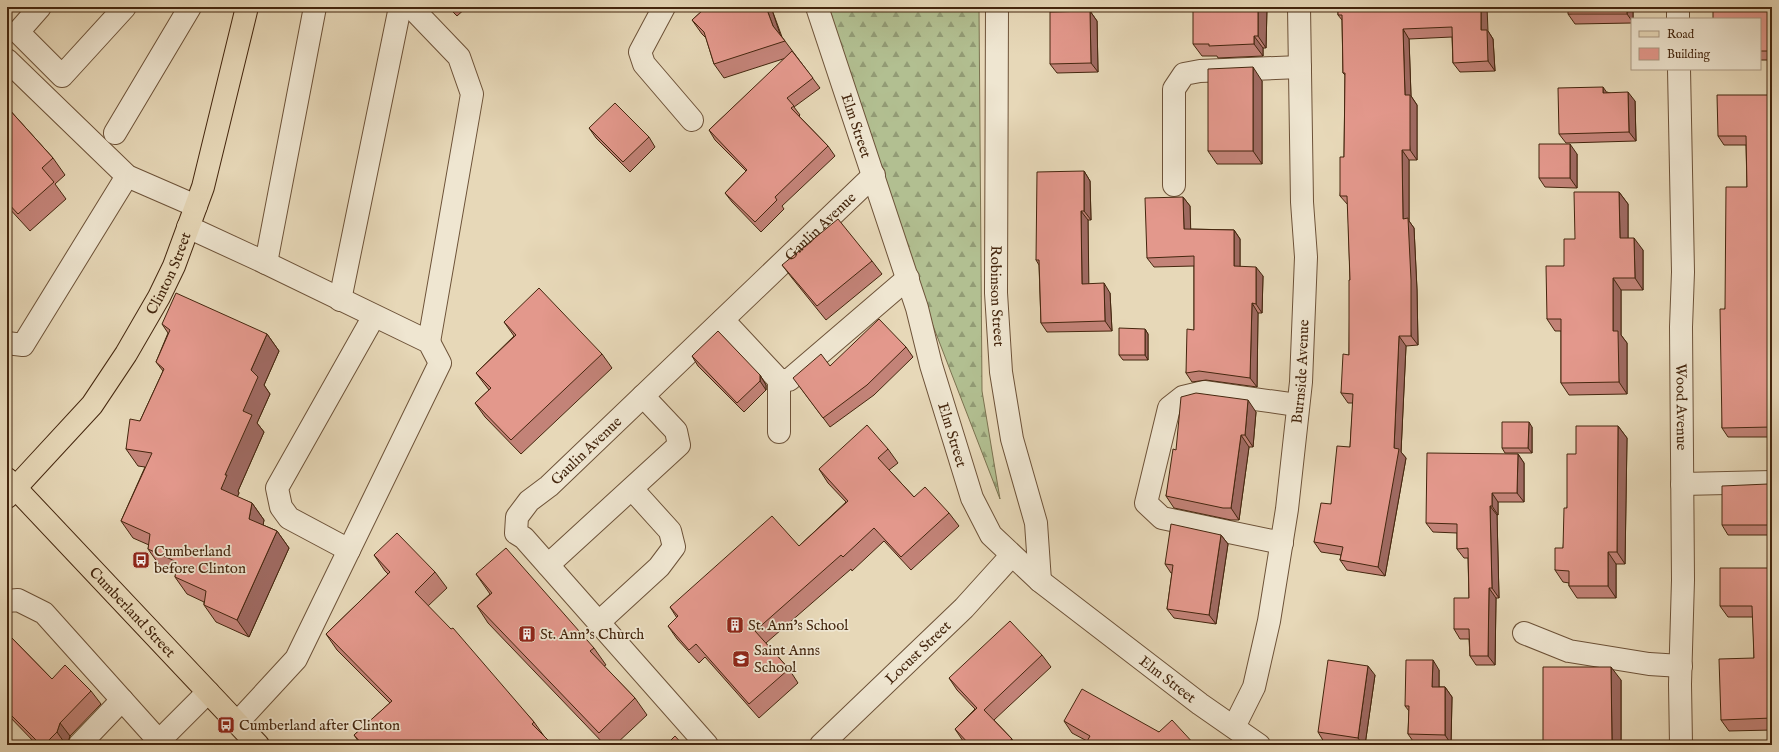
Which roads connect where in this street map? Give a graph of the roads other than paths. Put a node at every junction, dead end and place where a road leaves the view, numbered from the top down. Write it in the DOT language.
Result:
graph roads {
  1 [pos="40,7"];
  2 [pos="125,7"];
  3 [pos="190,7"];
  4 [pos="247,7"];
  5 [pos="316,7"];
  6 [pos="400,7"];
  7 [pos="411,7"];
  8 [pos="664,7"];
  9 [pos="817,7"];
  10 [pos="997,7"];
  11 [pos="1299,7"];
  12 [pos="1678,7"];
  13 [pos="1678,18"];
  14 [pos="7,60"];
  15 [pos="1300,67"];
  16 [pos="1679,70"];
  17 [pos="692,120"];
  18 [pos="114,133"];
  19 [pos="874,175"];
  20 [pos="127,176"];
  21 [pos="1174,185"];
  22 [pos="196,206"];
  23 [pos="188,227"];
  24 [pos="266,263"];
  25 [pos="908,278"];
  26 [pos="340,300"];
  27 [pos="374,316"];
  28 [pos="723,320"];
  29 [pos="429,342"];
  30 [pos="7,343"];
  31 [pos="779,380"];
  32 [pos="643,396"];
  33 [pos="1297,405"];
  34 [pos="779,432"];
  35 [pos="1772,482"];
  36 [pos="1682,484"];
  37 [pos="10,488"];
  38 [pos="632,489"];
  39 [pos="1282,543"];
  40 [pos="349,550"];
  41 [pos="1011,556"];
  42 [pos="548,565"];
  43 [pos="1040,581"];
  44 [pos="7,601"];
  45 [pos="599,622"];
  46 [pos="1524,633"];
  47 [pos="1681,666"];
  48 [pos="208,692"];
  49 [pos="122,700"];
  50 [pos="237,723"];
  51 [pos="1234,727"];
  52 [pos="157,743"];
  53 [pos="79,745"];
  54 [pos="258,745"];
  55 [pos="707,745"];
  56 [pos="821,745"];
  57 [pos="1259,745"];
  58 [pos="1681,745"];
  1 -- 2 [label="street"];
  3 -- 18 [label="street"];
  4 -- 22 [label="main road, Clinton Street"];
  5 -- 24 [label="street"];
  6 -- 26 [label="street"];
  7 -- 29 [label="street"];
  8 -- 17 [label="street"];
  9 -- 19 [label="street, Elm Street"];
  10 -- 43 [label="street, Robinson Street"];
  11 -- 15 [label="street, Burnside Avenue"];
  12 -- 13 [label="street"];
  14 -- 20 [label="street"];
  15 -- 21 [label="street"];
  15 -- 33 [label="street, Burnside Avenue"];
  16 -- 36 [label="street, Wood Avenue"];
  19 -- 25 [label="street, Elm Street"];
  19 -- 28 [label="street, Gaulin Avenue"];
  20 -- 22 [label="street"];
  20 -- 30 [label="street"];
  22 -- 23 [label="main road, Clinton Street"];
  23 -- 24 [label="street"];
  23 -- 37 [label="main road, Clinton Street"];
  24 -- 26 [label="street"];
  25 -- 31 [label="street"];
  25 -- 41 [label="street, Elm Street"];
  26 -- 27 [label="street"];
  27 -- 29 [label="street"];
  27 -- 40 [label="street"];
  28 -- 31 [label="street"];
  28 -- 32 [label="street, Gaulin Avenue"];
  29 -- 40 [label="street"];
  31 -- 34 [label="street"];
  32 -- 38 [label="street"];
  32 -- 42 [label="street, Gaulin Avenue"];
  33 -- 39 [label="street, Burnside Avenue"];
  33 -- 39 [label="street"];
  35 -- 36 [label="street"];
  36 -- 47 [label="street, Wood Avenue"];
  37 -- 48 [label="main road, Cumberland Street"];
  38 -- 42 [label="street"];
  38 -- 45 [label="street"];
  39 -- 51 [label="street, Burnside Avenue"];
  40 -- 50 [label="street"];
  41 -- 43 [label="street, Elm Street"];
  41 -- 56 [label="street, Locust Street"];
  42 -- 45 [label="street, Gaulin Avenue"];
  43 -- 51 [label="street, Elm Street"];
  44 -- 49 [label="street"];
  45 -- 55 [label="street, Gaulin Avenue"];
  46 -- 47 [label="street"];
  47 -- 58 [label="street, Wood Avenue"];
  48 -- 50 [label="main road, Cumberland Street"];
  48 -- 52 [label="street"];
  49 -- 52 [label="street"];
  49 -- 53 [label="street"];
  50 -- 54 [label="main road, Cumberland Street"];
  51 -- 57 [label="street, Elm Street"];
}
